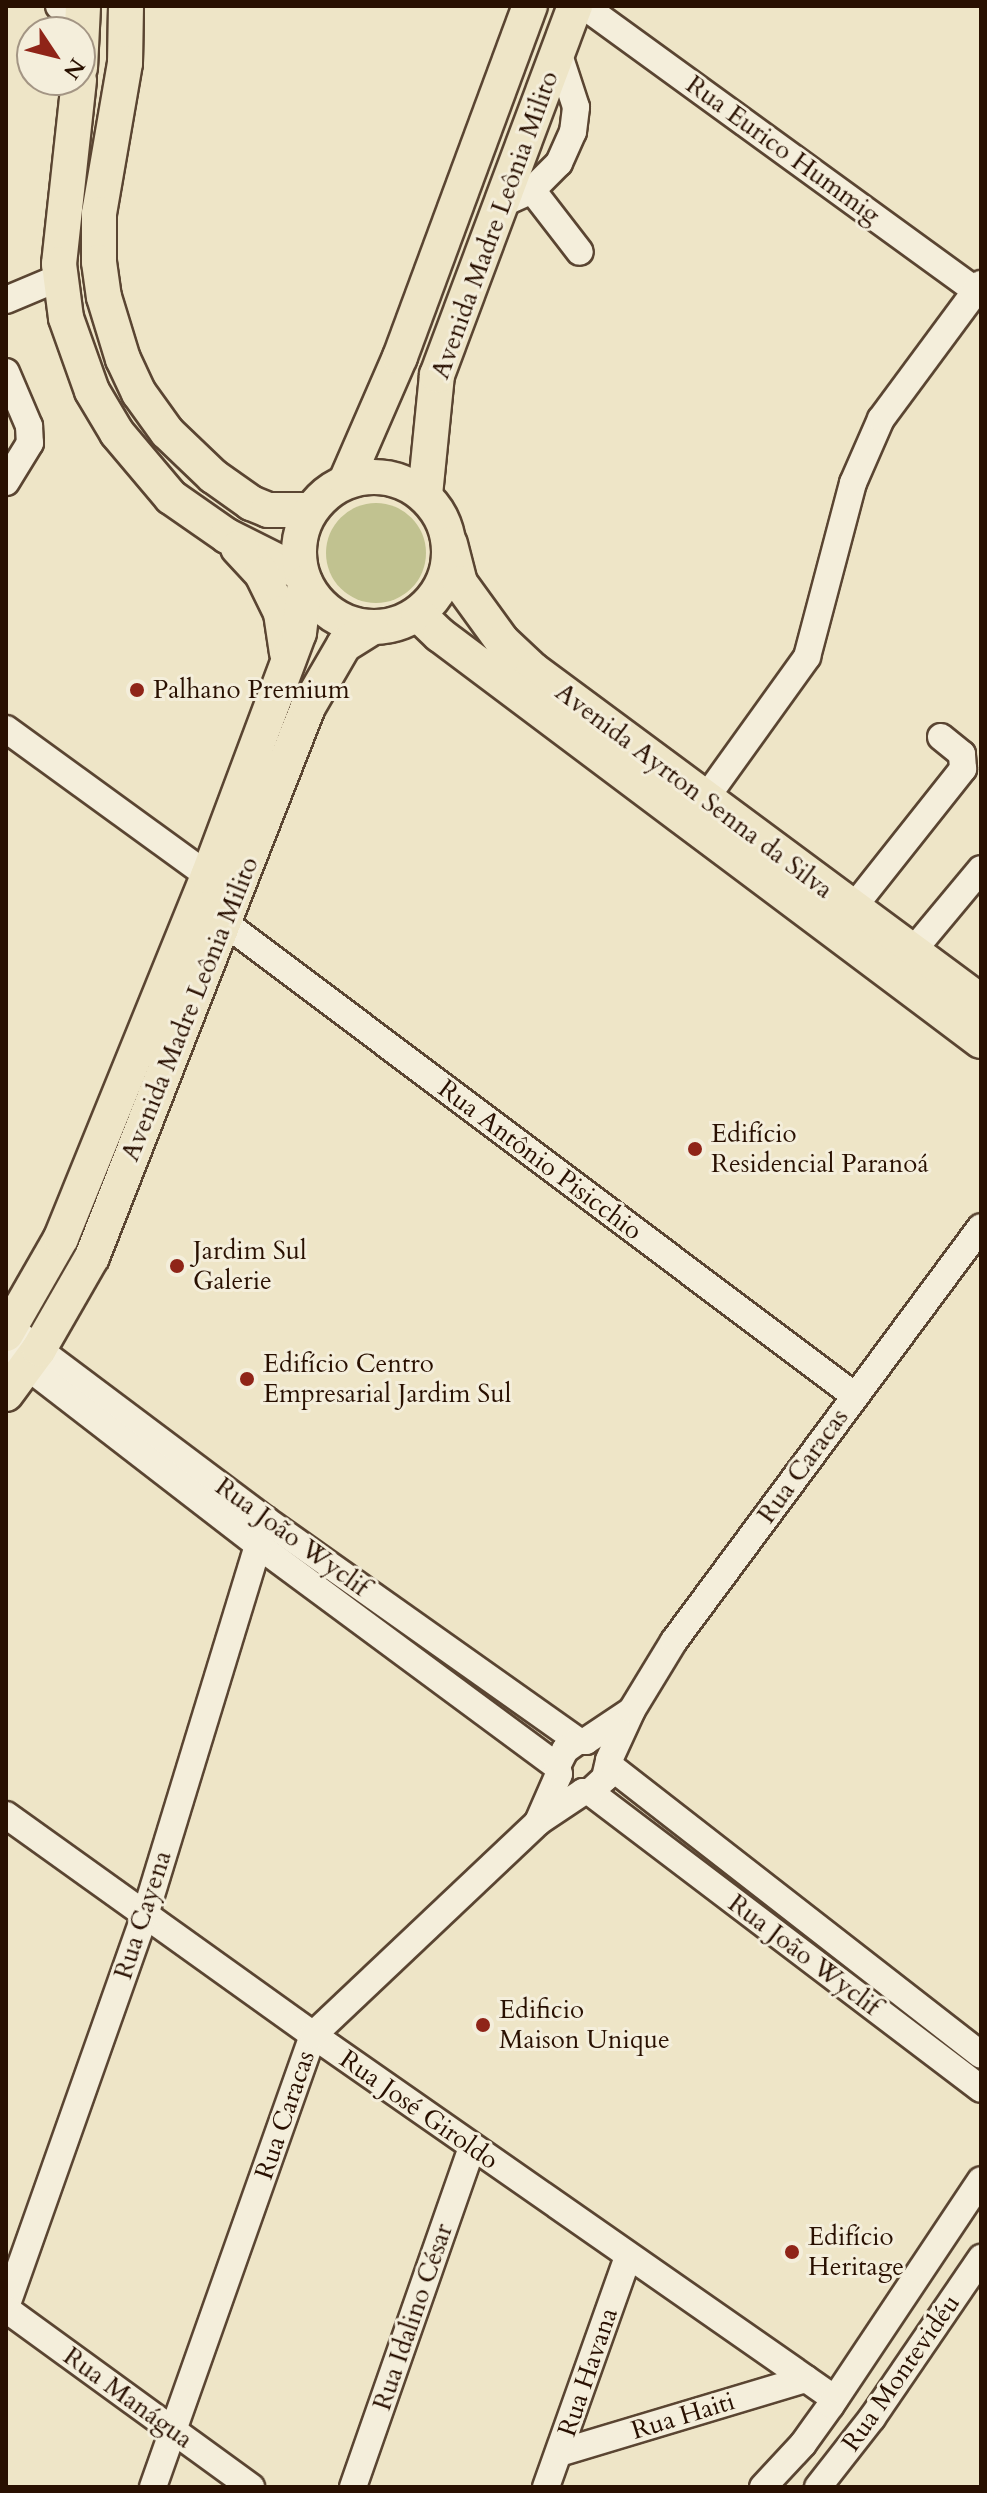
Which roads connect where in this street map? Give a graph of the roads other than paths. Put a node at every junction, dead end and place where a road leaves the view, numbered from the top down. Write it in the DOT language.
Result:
graph roads {
  1 [pos="126,6"];
  2 [pos="530,6"];
  3 [pos="575,6"];
  4 [pos="584,6"];
  5 [pos="77,96"];
  6 [pos="516,197"];
  7 [pos="580,252"];
  8 [pos="61,277"];
  9 [pos="980,289"];
  10 [pos="6,300"];
  11 [pos="6,372"];
  12 [pos="346,481"];
  13 [pos="6,482"];
  14 [pos="425,495"];
  15 [pos="311,510"];
  16 [pos="227,536"];
  17 [pos="450,544"];
  18 [pos="303,578"];
  19 [pos="418,614"];
  20 [pos="371,628"];
  21 [pos="288,661"];
  22 [pos="6,729"];
  23 [pos="941,737"];
  24 [pos="705,799"];
  25 [pos="981,869"];
  26 [pos="208,876"];
  27 [pos="852,909"];
  28 [pos="225,923"];
  29 [pos="911,953"];
  30 [pos="981,1002"];
  31 [pos="981,1041"];
  32 [pos="94,1155"];
  33 [pos="127,1169"];
  34 [pos="76,1201"];
  35 [pos="109,1214"];
  36 [pos="981,1227"];
  37 [pos="16,1342"];
  38 [pos="6,1394"];
  39 [pos="855,1396"];
  40 [pos="266,1520"];
  41 [pos="258,1545"];
  42 [pos="632,1710"];
  43 [pos="582,1741"];
  44 [pos="609,1763"];
  45 [pos="558,1770"];
  46 [pos="586,1792"];
  47 [pos="6,1815"];
  48 [pos="538,1822"];
  49 [pos="145,1915"];
  50 [pos="313,2035"];
  51 [pos="981,2055"];
  52 [pos="981,2089"];
  53 [pos="472,2147"];
  54 [pos="981,2180"];
  55 [pos="628,2257"];
  56 [pos="981,2258"];
  57 [pos="6,2308"];
  58 [pos="806,2379"];
  59 [pos="835,2399"];
  60 [pos="174,2431"];
  61 [pos="559,2453"];
  62 [pos="153,2487"];
  63 [pos="251,2487"];
  64 [pos="353,2487"];
  65 [pos="546,2487"];
  66 [pos="763,2487"];
  67 [pos="818,2487"];
  1 -- 15 [label="main road"];
  2 -- 12 [label="main road, Avenida Madre Leônia Milito"];
  3 -- 6 [label="main road, Avenida Madre Leônia Milito"];
  4 -- 9 [label="street, Rua Eurico Hummig"];
  5 -- 8 [label="main road"];
  6 -- 7 [label="street"];
  6 -- 14 [label="main road, Avenida Madre Leônia Milito"];
  8 -- 10 [label="street"];
  8 -- 16 [label="main road"];
  9 -- 24 [label="street"];
  11 -- 13 [label="street"];
  12 -- 14 [label="main road"];
  12 -- 15 [label="main road"];
  14 -- 17 [label="main road"];
  15 -- 18 [label="main road"];
  16 -- 18 [label="main road"];
  16 -- 21 [label="main road"];
  17 -- 19 [label="main road"];
  17 -- 24 [label="main road, Avenida Ayrton Senna da Silva"];
  18 -- 20 [label="main road"];
  18 -- 21 [label="main road, Avenida Madre Leônia Milito"];
  19 -- 20 [label="main road"];
  19 -- 31 [label="main road, Avenida Ayrton Senna da Silva"];
  20 -- 28 [label="main road, Avenida Madre Leônia Milito"];
  21 -- 26 [label="main road, Avenida Madre Leônia Milito"];
  22 -- 26 [label="street"];
  23 -- 27 [label="street"];
  24 -- 27 [label="main road, Avenida Ayrton Senna da Silva"];
  25 -- 29 [label="street"];
  26 -- 32 [label="main road, Avenida Madre Leônia Milito"];
  27 -- 29 [label="main road, Avenida Ayrton Senna da Silva"];
  28 -- 33 [label="main road, Avenida Madre Leônia Milito"];
  28 -- 39 [label="street, Rua Antônio Pisicchio"];
  29 -- 30 [label="main road, Avenida Ayrton Senna da Silva"];
  32 -- 33 [label="street"];
  32 -- 34 [label="main road, Avenida Madre Leônia Milito"];
  33 -- 35 [label="main road, Avenida Madre Leônia Milito"];
  34 -- 35 [label="street"];
  34 -- 37 [label="main road, Avenida Madre Leônia Milito"];
  35 -- 37 [label="main road, Avenida Madre Leônia Milito"];
  36 -- 39 [label="street, Rua Caracas"];
  37 -- 38 [label="main road, Avenida Madre Leônia Milito"];
  37 -- 40 [label="street, Rua João Wyclif"];
  37 -- 41 [label="street, Rua João Wyclif"];
  39 -- 42 [label="street, Rua Caracas"];
  40 -- 41 [label="street, Rua Cayena"];
  40 -- 43 [label="street, Rua João Wyclif"];
  41 -- 45 [label="street, Rua João Wyclif"];
  41 -- 49 [label="street, Rua Cayena"];
  42 -- 43 [label="street, Rua Caracas"];
  42 -- 44 [label="street, Rua Caracas"];
  43 -- 44 [label="street, Rua João Wyclif"];
  43 -- 45 [label="street, Rua Caracas"];
  44 -- 46 [label="street, Rua Caracas"];
  44 -- 51 [label="street, Rua João Wyclif"];
  45 -- 46 [label="street, Rua João Wyclif"];
  45 -- 48 [label="street, Rua Caracas"];
  46 -- 48 [label="street, Rua Caracas"];
  46 -- 52 [label="street, Rua João Wyclif"];
  47 -- 49 [label="street, Rua José Giroldo"];
  48 -- 50 [label="street, Rua Caracas"];
  49 -- 50 [label="street, Rua José Giroldo"];
  49 -- 57 [label="street, Rua Cayena"];
  50 -- 53 [label="street, Rua José Giroldo"];
  50 -- 60 [label="street, Rua Caracas"];
  53 -- 55 [label="street, Rua José Giroldo"];
  53 -- 64 [label="street, Rua Idalino César"];
  54 -- 59 [label="street"];
  55 -- 58 [label="street, Rua José Giroldo"];
  55 -- 61 [label="street, Rua Havana"];
  56 -- 67 [label="street, Rua Montevidéu"];
  57 -- 60 [label="street, Rua Manágua"];
  58 -- 59 [label="street, Rua José Giroldo"];
  58 -- 61 [label="street, Rua Haiti"];
  59 -- 66 [label="street"];
  60 -- 62 [label="street, Rua Caracas"];
  60 -- 63 [label="street, Rua Manágua"];
  61 -- 65 [label="street, Rua Havana"];
}
